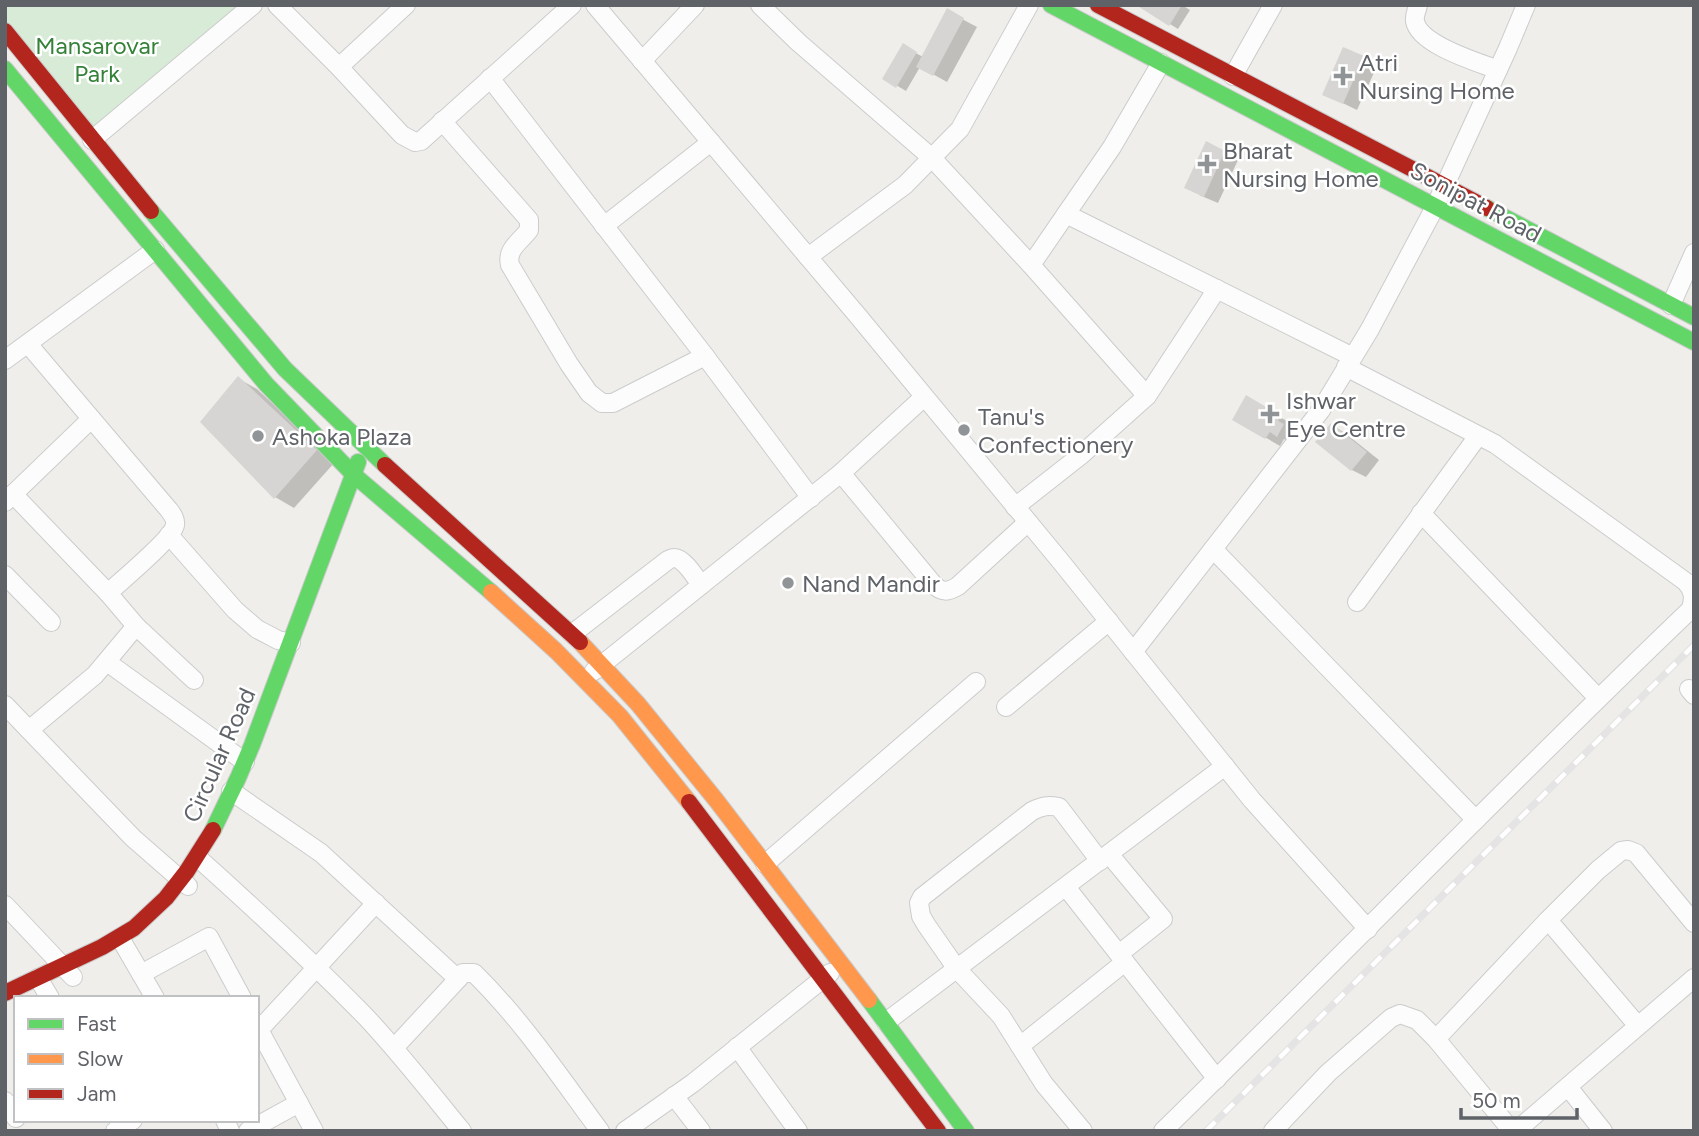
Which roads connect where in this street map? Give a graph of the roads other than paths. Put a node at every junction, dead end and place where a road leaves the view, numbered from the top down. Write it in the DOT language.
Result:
graph roads {
  1 [pos="253,5"];
  2 [pos="277,5"];
  3 [pos="406,5"];
  4 [pos="572,5"];
  5 [pos="595,5"];
  6 [pos="695,5"];
  7 [pos="760,5"];
  8 [pos="1029,5"];
  9 [pos="1051,5"];
  10 [pos="1098,5"];
  11 [pos="1273,5"];
  12 [pos="1418,5"];
  13 [pos="1526,5"];
  14 [pos="1127,12"];
  15 [pos="5,31"];
  16 [pos="642,61"];
  17 [pos="1160,63"];
  18 [pos="339,67"];
  19 [pos="5,69"];
  20 [pos="1498,70"];
  21 [pos="1233,76"];
  22 [pos="490,78"];
  23 [pos="442,121"];
  24 [pos="92,140"];
  25 [pos="711,142"];
  26 [pos="932,158"];
  27 [pos="1444,187"];
  28 [pos="1435,207"];
  29 [pos="1066,214"];
  30 [pos="604,226"];
  31 [pos="155,250"];
  32 [pos="1694,253"];
  33 [pos="808,257"];
  34 [pos="1031,265"];
  35 [pos="1217,289"];
  36 [pos="1671,305"];
  37 [pos="1694,317"];
  38 [pos="1694,342"];
  39 [pos="27,344"];
  40 [pos="705,356"];
  41 [pos="5,360"];
  42 [pos="1350,362"];
  43 [pos="925,397"];
  44 [pos="1147,397"];
  45 [pos="91,419"];
  46 [pos="1478,436"];
  47 [pos="363,445"];
  48 [pos="383,462"];
  49 [pos="841,473"];
  50 [pos="354,475"];
  51 [pos="9,498"];
  52 [pos="811,498"];
  53 [pos="363,499"];
  54 [pos="1015,507"];
  55 [pos="1421,513"];
  56 [pos="1028,523"];
  57 [pos="169,535"];
  58 [pos="1213,549"];
  59 [pos="5,575"];
  60 [pos="701,585"];
  61 [pos="108,593"];
  62 [pos="1357,601"];
  63 [pos="1109,621"];
  64 [pos="51,622"];
  65 [pos="136,625"];
  66 [pos="572,634"];
  67 [pos="291,643"];
  68 [pos="1133,652"];
  69 [pos="107,662"];
  70 [pos="601,665"];
  71 [pos="583,679"];
  72 [pos="194,680"];
  73 [pos="976,682"];
  74 [pos="1598,698"];
  75 [pos="5,705"];
  76 [pos="1006,707"];
  77 [pos="29,730"];
  78 [pos="676,751"];
  79 [pos="245,762"];
  80 [pos="659,764"];
  81 [pos="1226,766"];
  82 [pos="236,794"];
  83 [pos="1476,820"];
  84 [pos="1105,857"];
  85 [pos="201,860"];
  86 [pos="765,864"];
  87 [pos="185,882"];
  88 [pos="1066,887"];
  89 [pos="376,903"];
  90 [pos="5,905"];
  91 [pos="1548,920"];
  92 [pos="1694,923"];
  93 [pos="1368,929"];
  94 [pos="123,943"];
  95 [pos="1122,958"];
  96 [pos="841,964"];
  97 [pos="316,967"];
  98 [pos="957,969"];
  99 [pos="68,971"];
  100 [pos="141,974"];
  101 [pos="824,978"];
  102 [pos="458,979"];
  103 [pos="1692,984"];
  104 [pos="42,991"];
  105 [pos="5,993"];
  106 [pos="154,996"];
  107 [pos="241,996"];
  108 [pos="886,1022"];
  109 [pos="1638,1026"];
  110 [pos="259,1027"];
  111 [pos="259,1032"];
  112 [pos="1436,1039"];
  113 [pos="1020,1046"];
  114 [pos="737,1047"];
  115 [pos="394,1048"];
  116 [pos="263,1050"];
  117 [pos="1217,1079"];
  118 [pos="1568,1087"];
  119 [pos="674,1096"];
  120 [pos="299,1103"];
  121 [pos="248,1131"];
  122 [pos="314,1131"];
  123 [pos="463,1131"];
  124 [pos="600,1131"];
  125 [pos="625,1131"];
  126 [pos="701,1131"];
  127 [pos="798,1131"];
  128 [pos="938,1131"];
  129 [pos="966,1131"];
  130 [pos="1083,1131"];
  131 [pos="1163,1131"];
  132 [pos="1273,1131"];
  133 [pos="1514,1131"];
  134 [pos="1603,1131"];
  1 -- 24 [label="street"];
  2 -- 18 [label="street"];
  3 -- 18 [label="street"];
  4 -- 22 [label="street"];
  5 -- 16 [label="street"];
  6 -- 16 [label="street"];
  7 -- 26 [label="street"];
  8 -- 26 [label="street"];
  9 -- 17 [label="main road, Sonipat Road"];
  10 -- 14 [label="main road, Sonipat Road"];
  11 -- 21 [label="street"];
  12 -- 20 [label="street"];
  13 -- 20 [label="street"];
  14 -- 21 [label="main road, Sonipat Road"];
  15 -- 24 [label="main road"];
  16 -- 25 [label="street"];
  17 -- 28 [label="main road, Sonipat Road"];
  17 -- 29 [label="street"];
  18 -- 23 [label="street"];
  19 -- 31 [label="main road"];
  20 -- 27 [label="street"];
  21 -- 27 [label="main road, Sonipat Road"];
  22 -- 23 [label="street"];
  22 -- 30 [label="street"];
  23 -- 40 [label="street"];
  24 -- 47 [label="main road"];
  25 -- 30 [label="street"];
  25 -- 33 [label="street"];
  26 -- 33 [label="street"];
  26 -- 34 [label="street"];
  27 -- 28 [label="street"];
  27 -- 36 [label="main road, Sonipat Road"];
  28 -- 38 [label="main road, Sonipat Road"];
  28 -- 42 [label="street"];
  29 -- 34 [label="street"];
  29 -- 35 [label="street"];
  30 -- 40 [label="street"];
  31 -- 39 [label="street"];
  31 -- 50 [label="main road"];
  32 -- 36 [label="street"];
  33 -- 43 [label="street"];
  34 -- 44 [label="street"];
  35 -- 42 [label="street"];
  35 -- 44 [label="street"];
  36 -- 37 [label="main road, Sonipat Road"];
  39 -- 41 [label="street"];
  39 -- 45 [label="street"];
  40 -- 52 [label="street"];
  42 -- 46 [label="street"];
  42 -- 58 [label="street"];
  43 -- 49 [label="street"];
  43 -- 54 [label="street"];
  44 -- 54 [label="street"];
  45 -- 51 [label="street"];
  45 -- 57 [label="street"];
  46 -- 55 [label="street"];
  46 -- 74 [label="street"];
  47 -- 48 [label="main road"];
  47 -- 50 [label="main road, Circular Road"];
  48 -- 53 [label="main road, Circular Road"];
  48 -- 66 [label="main road"];
  49 -- 52 [label="street"];
  49 -- 56 [label="street"];
  50 -- 53 [label="main road"];
  50 -- 67 [label="main road, Circular Road"];
  51 -- 61 [label="street"];
  52 -- 60 [label="street"];
  53 -- 71 [label="main road"];
  53 -- 82 [label="main road, Circular Road"];
  54 -- 56 [label="street"];
  55 -- 62 [label="street"];
  55 -- 74 [label="street"];
  56 -- 63 [label="street"];
  57 -- 61 [label="street"];
  57 -- 67 [label="street"];
  58 -- 68 [label="street"];
  58 -- 83 [label="street"];
  59 -- 64 [label="street"];
  60 -- 66 [label="street"];
  60 -- 70 [label="street"];
  61 -- 65 [label="street"];
  63 -- 68 [label="street"];
  63 -- 76 [label="street"];
  65 -- 69 [label="street"];
  65 -- 72 [label="street"];
  66 -- 70 [label="main road"];
  67 -- 79 [label="main road, Circular Road"];
  68 -- 81 [label="street"];
  69 -- 77 [label="street"];
  69 -- 79 [label="street"];
  70 -- 71 [label="street"];
  70 -- 78 [label="main road"];
  71 -- 80 [label="main road"];
  73 -- 86 [label="street"];
  74 -- 83 [label="street"];
  75 -- 77 [label="street"];
  77 -- 87 [label="street"];
  78 -- 80 [label="main road"];
  78 -- 86 [label="main road"];
  79 -- 82 [label="main road, Circular Road"];
  80 -- 101 [label="main road"];
  81 -- 84 [label="street"];
  81 -- 93 [label="street"];
  82 -- 85 [label="main road, Circular Road"];
  82 -- 89 [label="street"];
  83 -- 93 [label="street"];
  84 -- 88 [label="street"];
  84 -- 95 [label="street"];
  84 -- 98 [label="street"];
  85 -- 87 [label="main road, Circular Road"];
  85 -- 97 [label="street"];
  86 -- 96 [label="main road"];
  87 -- 94 [label="main road, Circular Road"];
  88 -- 95 [label="street"];
  88 -- 98 [label="street"];
  89 -- 97 [label="street"];
  89 -- 102 [label="street"];
  90 -- 99 [label="street"];
  91 -- 92 [label="street"];
  91 -- 109 [label="street"];
  91 -- 112 [label="street"];
  93 -- 117 [label="street"];
  94 -- 99 [label="main road, Circular Road"];
  94 -- 100 [label="street"];
  95 -- 113 [label="street"];
  95 -- 117 [label="street"];
  96 -- 101 [label="street"];
  96 -- 108 [label="main road"];
  97 -- 110 [label="street"];
  97 -- 115 [label="street"];
  98 -- 108 [label="street"];
  98 -- 113 [label="street"];
  99 -- 104 [label="main road, Circular Road"];
  100 -- 106 [label="street"];
  100 -- 107 [label="street"];
  101 -- 114 [label="street"];
  101 -- 128 [label="main road"];
  102 -- 115 [label="street"];
  102 -- 124 [label="street"];
  103 -- 109 [label="street"];
  104 -- 105 [label="main road, Circular Road"];
  108 -- 129 [label="main road"];
  109 -- 118 [label="street"];
  111 -- 116 [label="street"];
  112 -- 132 [label="street"];
  112 -- 133 [label="street"];
  113 -- 130 [label="street"];
  114 -- 119 [label="street"];
  114 -- 127 [label="street"];
  115 -- 123 [label="street"];
  116 -- 120 [label="street"];
  117 -- 131 [label="street"];
  118 -- 133 [label="street"];
  118 -- 134 [label="street"];
  119 -- 125 [label="street"];
  119 -- 126 [label="street"];
  120 -- 121 [label="street"];
  120 -- 122 [label="street"];
}
